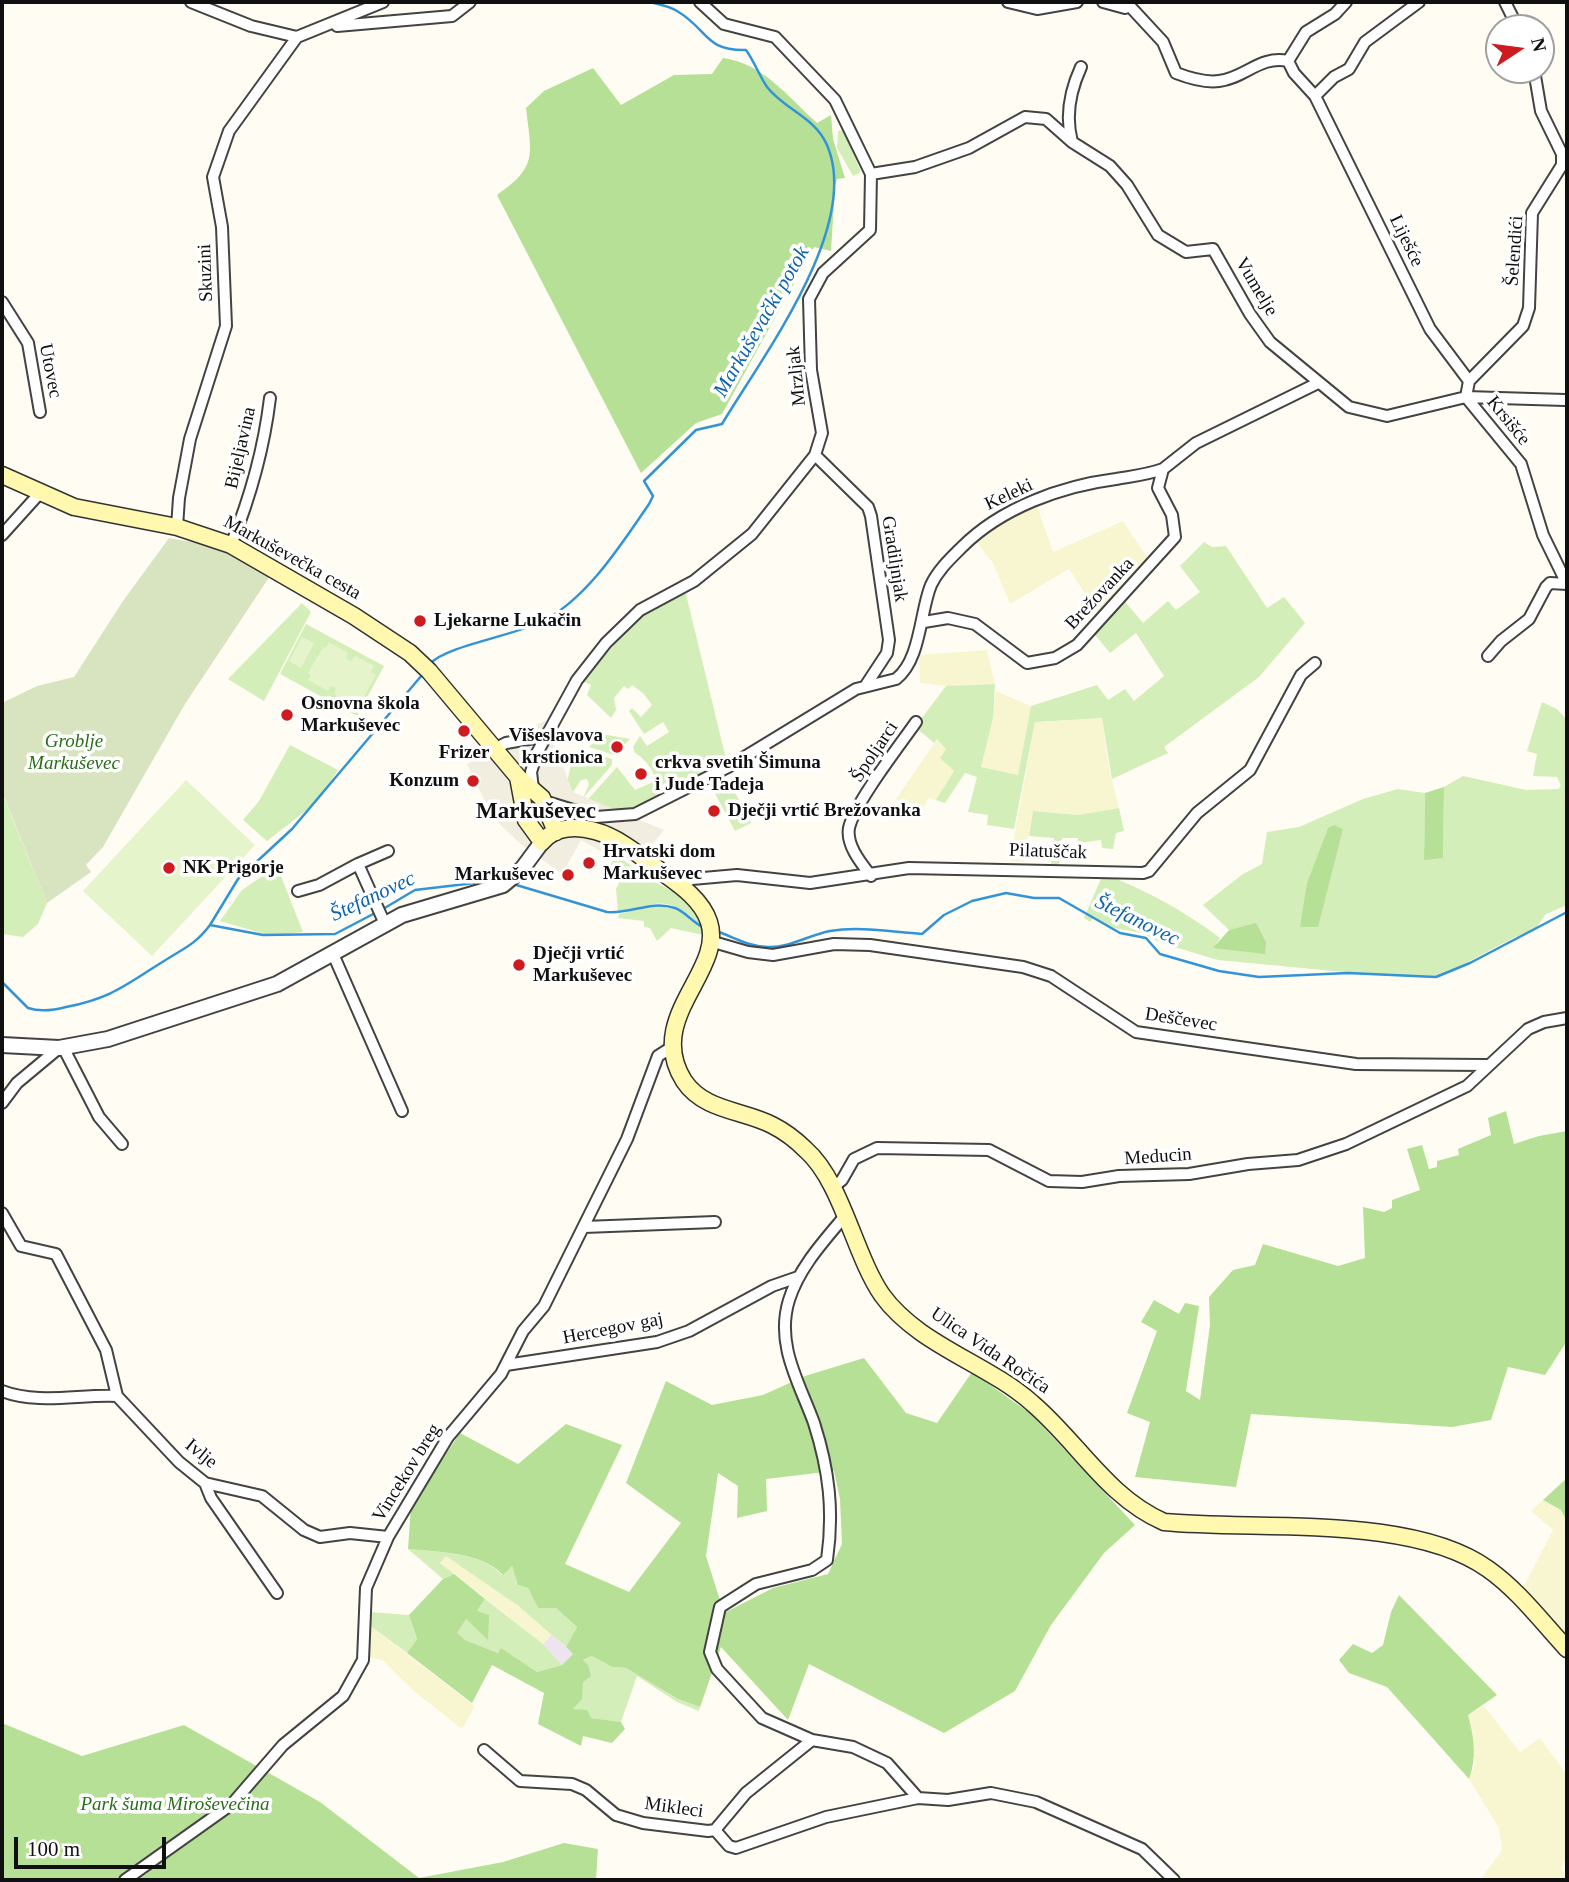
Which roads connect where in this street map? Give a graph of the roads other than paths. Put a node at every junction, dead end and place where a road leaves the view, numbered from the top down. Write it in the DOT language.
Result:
graph roads {
  1 [pos="191,2"];
  2 [pos="383,2"];
  3 [pos="470,2"];
  4 [pos="700,2"];
  5 [pos="1009,2"];
  6 [pos="1077,2"];
  7 [pos="1103,2"];
  8 [pos="1346,2"];
  9 [pos="1419,2"];
  10 [pos="1128,4"];
  11 [pos="324,27"];
  12 [pos="297,37"];
  13 [pos="1288,61"];
  14 [pos="1081,67"];
  15 [pos="1536,84"];
  16 [pos="1315,96"];
  17 [pos="1072,142"];
  18 [pos="870,174"];
  19 [pos="2,302"];
  20 [pos="1469,381"];
  21 [pos="1318,383"];
  22 [pos="1466,397"];
  23 [pos="270,398"];
  24 [pos="1564,400"];
  25 [pos="40,412"];
  26 [pos="815,455"];
  27 [pos="1163,469"];
  28 [pos="2,475"];
  29 [pos="39,494"];
  30 [pos="177,527"];
  31 [pos="2,535"];
  32 [pos="231,545"];
  33 [pos="1566,577"];
  34 [pos="924,622"];
  35 [pos="1488,656"];
  36 [pos="1315,663"];
  37 [pos="866,685"];
  38 [pos="916,722"];
  39 [pos="546,736"];
  40 [pos="494,749"];
  41 [pos="518,776"];
  42 [pos="539,795"];
  43 [pos="522,804"];
  44 [pos="556,832"];
  45 [pos="542,842"];
  46 [pos="388,851"];
  47 [pos="358,864"];
  48 [pos="871,876"];
  49 [pos="680,885"];
  50 [pos="298,891"];
  51 [pos="383,920"];
  52 [pos="711,933"];
  53 [pos="333,954"];
  54 [pos="1567,1018"];
  55 [pos="2,1045"];
  56 [pos="672,1046"];
  57 [pos="61,1048"];
  58 [pos="1486,1065"];
  59 [pos="2,1103"];
  60 [pos="402,1111"];
  61 [pos="122,1144"];
  62 [pos="831,1189"];
  63 [pos="2,1213"];
  64 [pos="844,1217"];
  65 [pos="715,1222"];
  66 [pos="584,1227"];
  67 [pos="798,1277"];
  68 [pos="506,1365"];
  69 [pos="2,1391"];
  70 [pos="117,1396"];
  71 [pos="205,1483"];
  72 [pos="388,1537"];
  73 [pos="277,1593"];
  74 [pos="1567,1649"];
  75 [pos="812,1740"];
  76 [pos="484,1749"];
  77 [pos="918,1798"];
  78 [pos="715,1830"];
  79 [pos="130,1876"];
  80 [pos="1174,1880"];
  1 -- 12 [label="street"];
  2 -- 11 [label="street"];
  3 -- 11 [label="street"];
  4 -- 18 [label="street, Mrzljak"];
  5 -- 6 [label="street"];
  7 -- 10 [label="street"];
  8 -- 13 [label="street"];
  9 -- 16 [label="street"];
  10 -- 13 [label="street"];
  11 -- 12 [label="street"];
  12 -- 30 [label="street, Skuzini"];
  13 -- 16 [label="street, Liješće"];
  14 -- 17 [label="street"];
  15 -- 20 [label="street, Šelendići"];
  16 -- 20 [label="street, Liješće"];
  17 -- 18 [label="street, Vumelje"];
  17 -- 21 [label="street, Vumelje"];
  18 -- 26 [label="street, Mrzljak"];
  19 -- 25 [label="street, Utovec"];
  20 -- 22 [label="street"];
  21 -- 22 [label="street, Krsišće"];
  21 -- 27 [label="street"];
  22 -- 24 [label="street, Krsišće"];
  22 -- 33 [label="street, Krsišće"];
  23 -- 32 [label="street, Bijeljavina"];
  26 -- 37 [label="street, Gradiljnjak"];
  26 -- 39 [label="street"];
  27 -- 34 [label="street, Keleki"];
  27 -- 34 [label="street, Brežovanka"];
  28 -- 29 [label="main road, Markuševečka cesta"];
  29 -- 30 [label="main road, Markuševečka cesta"];
  29 -- 31 [label="street"];
  30 -- 32 [label="main road, Markuševečka cesta"];
  32 -- 40 [label="main road, Markuševečka cesta"];
  33 -- 35 [label="street"];
  34 -- 37 [label="street"];
  36 -- 48 [label="street, Pilatuščak"];
  37 -- 42 [label="street"];
  38 -- 48 [label="street, Špoljarci"];
  39 -- 40 [label="street"];
  39 -- 42 [label="street"];
  40 -- 41 [label="main road, Markuševečka cesta"];
  41 -- 42 [label="main road, Markuševečka cesta"];
  41 -- 43 [label="main road"];
  42 -- 43 [label="main road"];
  42 -- 44 [label="main road"];
  43 -- 45 [label="main road"];
  44 -- 45 [label="main road"];
  44 -- 49 [label="main road"];
  45 -- 51 [label="street"];
  46 -- 47 [label="street"];
  47 -- 50 [label="street"];
  47 -- 51 [label="street"];
  48 -- 49 [label="street, Pilatuščak"];
  49 -- 52 [label="main road"];
  51 -- 53 [label="street"];
  52 -- 56 [label="main road"];
  52 -- 58 [label="street, Deščevec"];
  53 -- 57 [label="street"];
  53 -- 60 [label="street"];
  54 -- 58 [label="street"];
  55 -- 57 [label="street"];
  56 -- 62 [label="main road, Ulica Vida Ročića"];
  56 -- 66 [label="street, Vincekov breg"];
  57 -- 59 [label="street"];
  57 -- 61 [label="street"];
  58 -- 62 [label="street, Meducin"];
  62 -- 64 [label="main road, Ulica Vida Ročića"];
  63 -- 70 [label="street"];
  64 -- 67 [label="street"];
  64 -- 74 [label="main road, Ulica Vida Ročića"];
  65 -- 66 [label="street"];
  66 -- 68 [label="street, Vincekov breg"];
  67 -- 68 [label="street, Hercegov gaj"];
  67 -- 75 [label="street"];
  68 -- 72 [label="street, Vincekov breg"];
  69 -- 70 [label="street"];
  70 -- 71 [label="street, Ivlje"];
  71 -- 72 [label="street, Ivlje"];
  71 -- 73 [label="street"];
  72 -- 79 [label="street, Vincekov breg"];
  75 -- 77 [label="street"];
  75 -- 78 [label="street, Mikleci"];
  76 -- 78 [label="street, Mikleci"];
  77 -- 78 [label="street, Mikleci"];
  77 -- 80 [label="street"];
}
